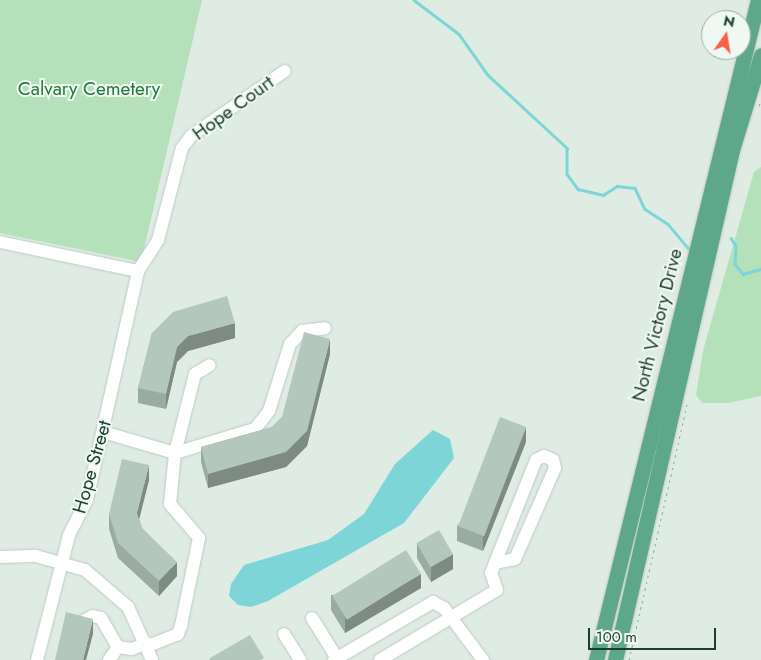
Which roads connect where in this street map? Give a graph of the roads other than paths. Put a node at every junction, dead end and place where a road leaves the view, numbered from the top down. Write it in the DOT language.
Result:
graph roads {
  1 [pos="758,0"];
  2 [pos="761,55"];
  3 [pos="285,71"];
  4 [pos="727,149"];
  5 [pos="0,242"];
  6 [pos="138,271"];
  7 [pos="324,328"];
  8 [pos="679,346"];
  9 [pos="210,365"];
  10 [pos="103,432"];
  11 [pos="175,453"];
  12 [pos="0,558"];
  13 [pos="63,561"];
  14 [pos="495,563"];
  15 [pos="312,618"];
  16 [pos="451,618"];
  17 [pos="83,622"];
  18 [pos="284,634"];
  19 [pos="148,644"];
  20 [pos="118,647"];
  21 [pos="336,659"];
  22 [pos="37,660"];
  23 [pos="108,660"];
  24 [pos="152,660"];
  25 [pos="300,660"];
  26 [pos="380,660"];
  27 [pos="483,660"];
  28 [pos="596,660"];
  29 [pos="615,660"];
  1 -- 4 [label="main road, North Victory Drive"];
  2 -- 4 [label="main road, North Victory Drive"];
  3 -- 6 [label="street, Hope Court"];
  4 -- 8 [label="main road, North Victory Drive"];
  5 -- 6 [label="street"];
  6 -- 10 [label="street, Hope Street"];
  7 -- 11 [label="street"];
  8 -- 28 [label="main road, North Victory Drive"];
  8 -- 29 [label="main road, North Victory Drive"];
  9 -- 11 [label="street"];
  10 -- 11 [label="street"];
  10 -- 13 [label="street, Hope Street"];
  11 -- 19 [label="street"];
  12 -- 13 [label="street"];
  13 -- 19 [label="street"];
  13 -- 22 [label="street, Hope Street"];
  14 -- 14 [label="street"];
  14 -- 16 [label="street"];
  15 -- 21 [label="street"];
  16 -- 21 [label="street"];
  16 -- 26 [label="street"];
  16 -- 27 [label="street"];
  17 -- 20 [label="street"];
  18 -- 25 [label="street"];
  19 -- 20 [label="street"];
  19 -- 24 [label="street"];
  20 -- 23 [label="street"];
}
